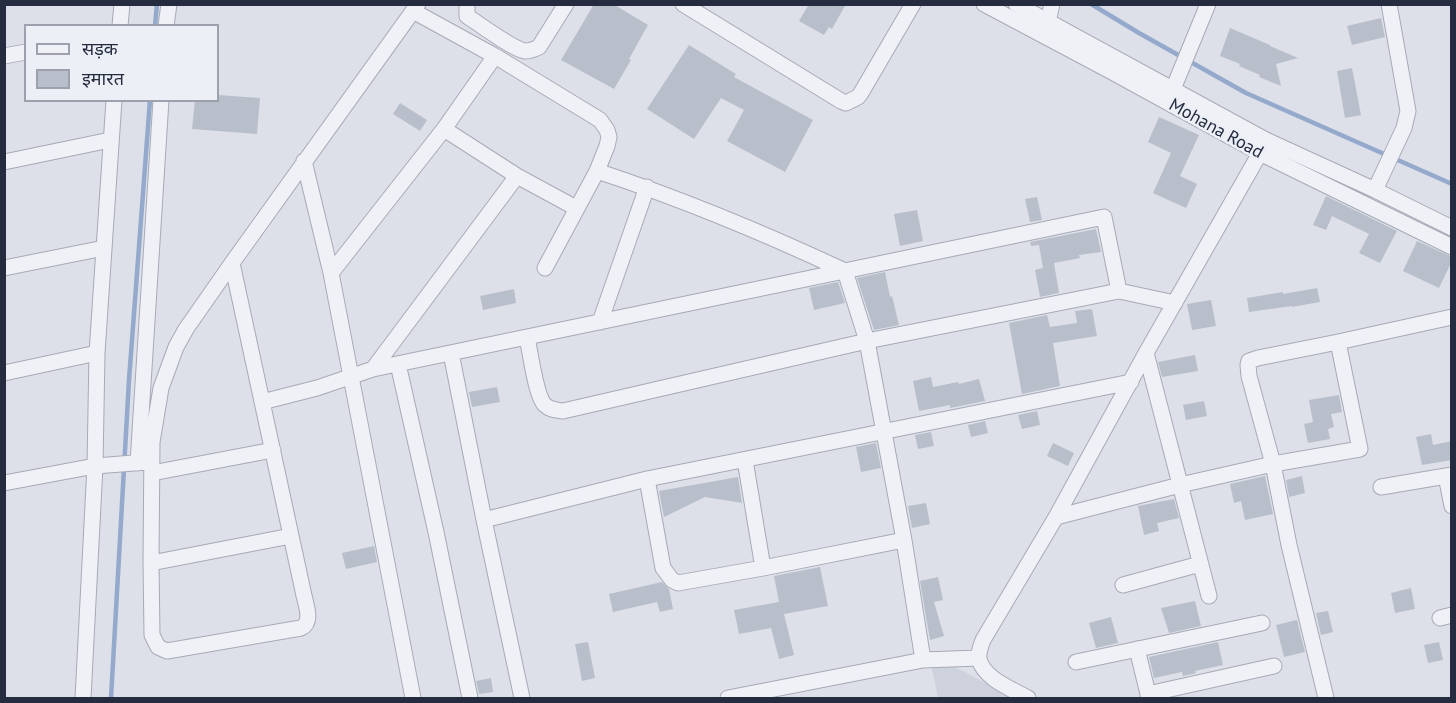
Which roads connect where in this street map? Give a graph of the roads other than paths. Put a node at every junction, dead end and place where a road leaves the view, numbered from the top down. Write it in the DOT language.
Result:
graph roads {
  1 [pos="122,4"];
  2 [pos="169,4"];
  3 [pos="467,4"];
  4 [pos="566,4"];
  5 [pos="683,4"];
  6 [pos="913,4"];
  7 [pos="984,4"];
  8 [pos="1016,4"];
  9 [pos="1052,4"];
  10 [pos="1208,4"];
  11 [pos="1389,4"];
  12 [pos="416,8"];
  13 [pos="120,24"];
  14 [pos="166,24"];
  15 [pos="1046,29"];
  16 [pos="24,52"];
  17 [pos="4,56"];
  18 [pos="495,56"];
  19 [pos="1170,96"];
  20 [pos="114,102"];
  21 [pos="160,102"];
  22 [pos="444,129"];
  23 [pos="110,140"];
  24 [pos="1263,147"];
  25 [pos="304,161"];
  26 [pos="4,162"];
  27 [pos="597,171"];
  28 [pos="517,176"];
  29 [pos="647,188"];
  30 [pos="1376,189"];
  31 [pos="576,208"];
  32 [pos="1452,228"];
  33 [pos="1452,246"];
  34 [pos="105,248"];
  35 [pos="232,263"];
  36 [pos="4,268"];
  37 [pos="545,268"];
  38 [pos="845,271"];
  39 [pos="330,273"];
  40 [pos="1119,291"];
  41 [pos="1175,303"];
  42 [pos="1452,317"];
  43 [pos="600,322"];
  44 [pos="527,337"];
  45 [pos="867,341"];
  46 [pos="1338,342"];
  47 [pos="97,353"];
  48 [pos="451,353"];
  49 [pos="1146,353"];
  50 [pos="398,364"];
  51 [pos="373,369"];
  52 [pos="4,373"];
  53 [pos="350,377"];
  54 [pos="1131,382"];
  55 [pos="262,402"];
  56 [pos="885,431"];
  57 [pos="273,450"];
  58 [pos="745,460"];
  59 [pos="1273,464"];
  60 [pos="100,466"];
  61 [pos="148,466"];
  62 [pos="1449,476"];
  63 [pos="647,479"];
  64 [pos="4,483"];
  65 [pos="1180,485"];
  66 [pos="1382,487"];
  67 [pos="1452,506"];
  68 [pos="1056,517"];
  69 [pos="484,520"];
  70 [pos="291,536"];
  71 [pos="904,540"];
  72 [pos="151,563"];
  73 [pos="1200,564"];
  74 [pos="763,568"];
  75 [pos="1123,585"];
  76 [pos="1209,596"];
  77 [pos="1262,623"];
  78 [pos="1137,649"];
  79 [pos="979,658"];
  80 [pos="923,660"];
  81 [pos="1076,662"];
  82 [pos="1274,666"];
  83 [pos="1149,696"];
  84 [pos="83,699"];
  85 [pos="413,699"];
  86 [pos="470,699"];
  87 [pos="522,699"];
  88 [pos="728,699"];
  89 [pos="1028,699"];
  90 [pos="1326,699"];
  1 -- 13 [label="street"];
  2 -- 14 [label="street"];
  3 -- 4 [label="street"];
  5 -- 6 [label="street"];
  7 -- 15 [label="street, Mohana Road"];
  8 -- 15 [label="street, Mohana Road"];
  9 -- 15 [label="street"];
  10 -- 19 [label="street"];
  11 -- 30 [label="street"];
  12 -- 18 [label="street"];
  12 -- 25 [label="street"];
  15 -- 19 [label="street, Mohana Road"];
  16 -- 17 [label="street"];
  18 -- 22 [label="street"];
  18 -- 27 [label="street"];
  19 -- 24 [label="street, Mohana Road"];
  20 -- 23 [label="street"];
  21 -- 61 [label="street"];
  22 -- 28 [label="street"];
  22 -- 39 [label="street"];
  23 -- 26 [label="street"];
  23 -- 34 [label="street"];
  24 -- 30 [label="street, Mohana Road"];
  24 -- 33 [label="street, Mohana Road"];
  24 -- 41 [label="street"];
  25 -- 35 [label="street"];
  25 -- 39 [label="street"];
  27 -- 29 [label="street"];
  27 -- 31 [label="street"];
  28 -- 31 [label="street"];
  28 -- 51 [label="street"];
  29 -- 38 [label="street"];
  29 -- 43 [label="street"];
  30 -- 32 [label="street, Mohana Road"];
  31 -- 37 [label="street"];
  34 -- 36 [label="street"];
  34 -- 47 [label="street"];
  35 -- 55 [label="street"];
  35 -- 61 [label="street"];
  38 -- 40 [label="street"];
  38 -- 43 [label="street"];
  38 -- 45 [label="street"];
  39 -- 53 [label="street"];
  40 -- 41 [label="street"];
  40 -- 45 [label="street"];
  41 -- 49 [label="street"];
  42 -- 46 [label="street"];
  43 -- 44 [label="street"];
  44 -- 45 [label="street"];
  44 -- 48 [label="street"];
  45 -- 56 [label="street"];
  46 -- 59 [label="street"];
  46 -- 59 [label="street"];
  47 -- 52 [label="street"];
  47 -- 60 [label="street"];
  48 -- 50 [label="street"];
  48 -- 69 [label="street"];
  49 -- 54 [label="street"];
  49 -- 65 [label="street"];
  50 -- 51 [label="street"];
  50 -- 86 [label="street"];
  51 -- 53 [label="street"];
  53 -- 55 [label="street"];
  53 -- 85 [label="street"];
  54 -- 56 [label="street"];
  54 -- 68 [label="street"];
  55 -- 57 [label="street"];
  56 -- 58 [label="street"];
  56 -- 71 [label="street"];
  57 -- 61 [label="street"];
  57 -- 70 [label="street"];
  58 -- 63 [label="street"];
  58 -- 74 [label="street"];
  59 -- 65 [label="street"];
  59 -- 90 [label="street"];
  60 -- 61 [label="street"];
  60 -- 64 [label="street"];
  60 -- 84 [label="street"];
  61 -- 72 [label="street"];
  62 -- 66 [label="street"];
  62 -- 67 [label="street"];
  63 -- 69 [label="street"];
  63 -- 74 [label="street"];
  65 -- 68 [label="street"];
  65 -- 73 [label="street"];
  68 -- 79 [label="street"];
  69 -- 87 [label="street"];
  70 -- 72 [label="street"];
  70 -- 72 [label="street"];
  71 -- 74 [label="street"];
  71 -- 80 [label="street"];
  73 -- 75 [label="street"];
  73 -- 76 [label="street"];
  77 -- 78 [label="street"];
  78 -- 81 [label="street"];
  78 -- 83 [label="street"];
  79 -- 80 [label="street"];
  79 -- 89 [label="street"];
  80 -- 88 [label="street"];
  82 -- 83 [label="street"];
}
